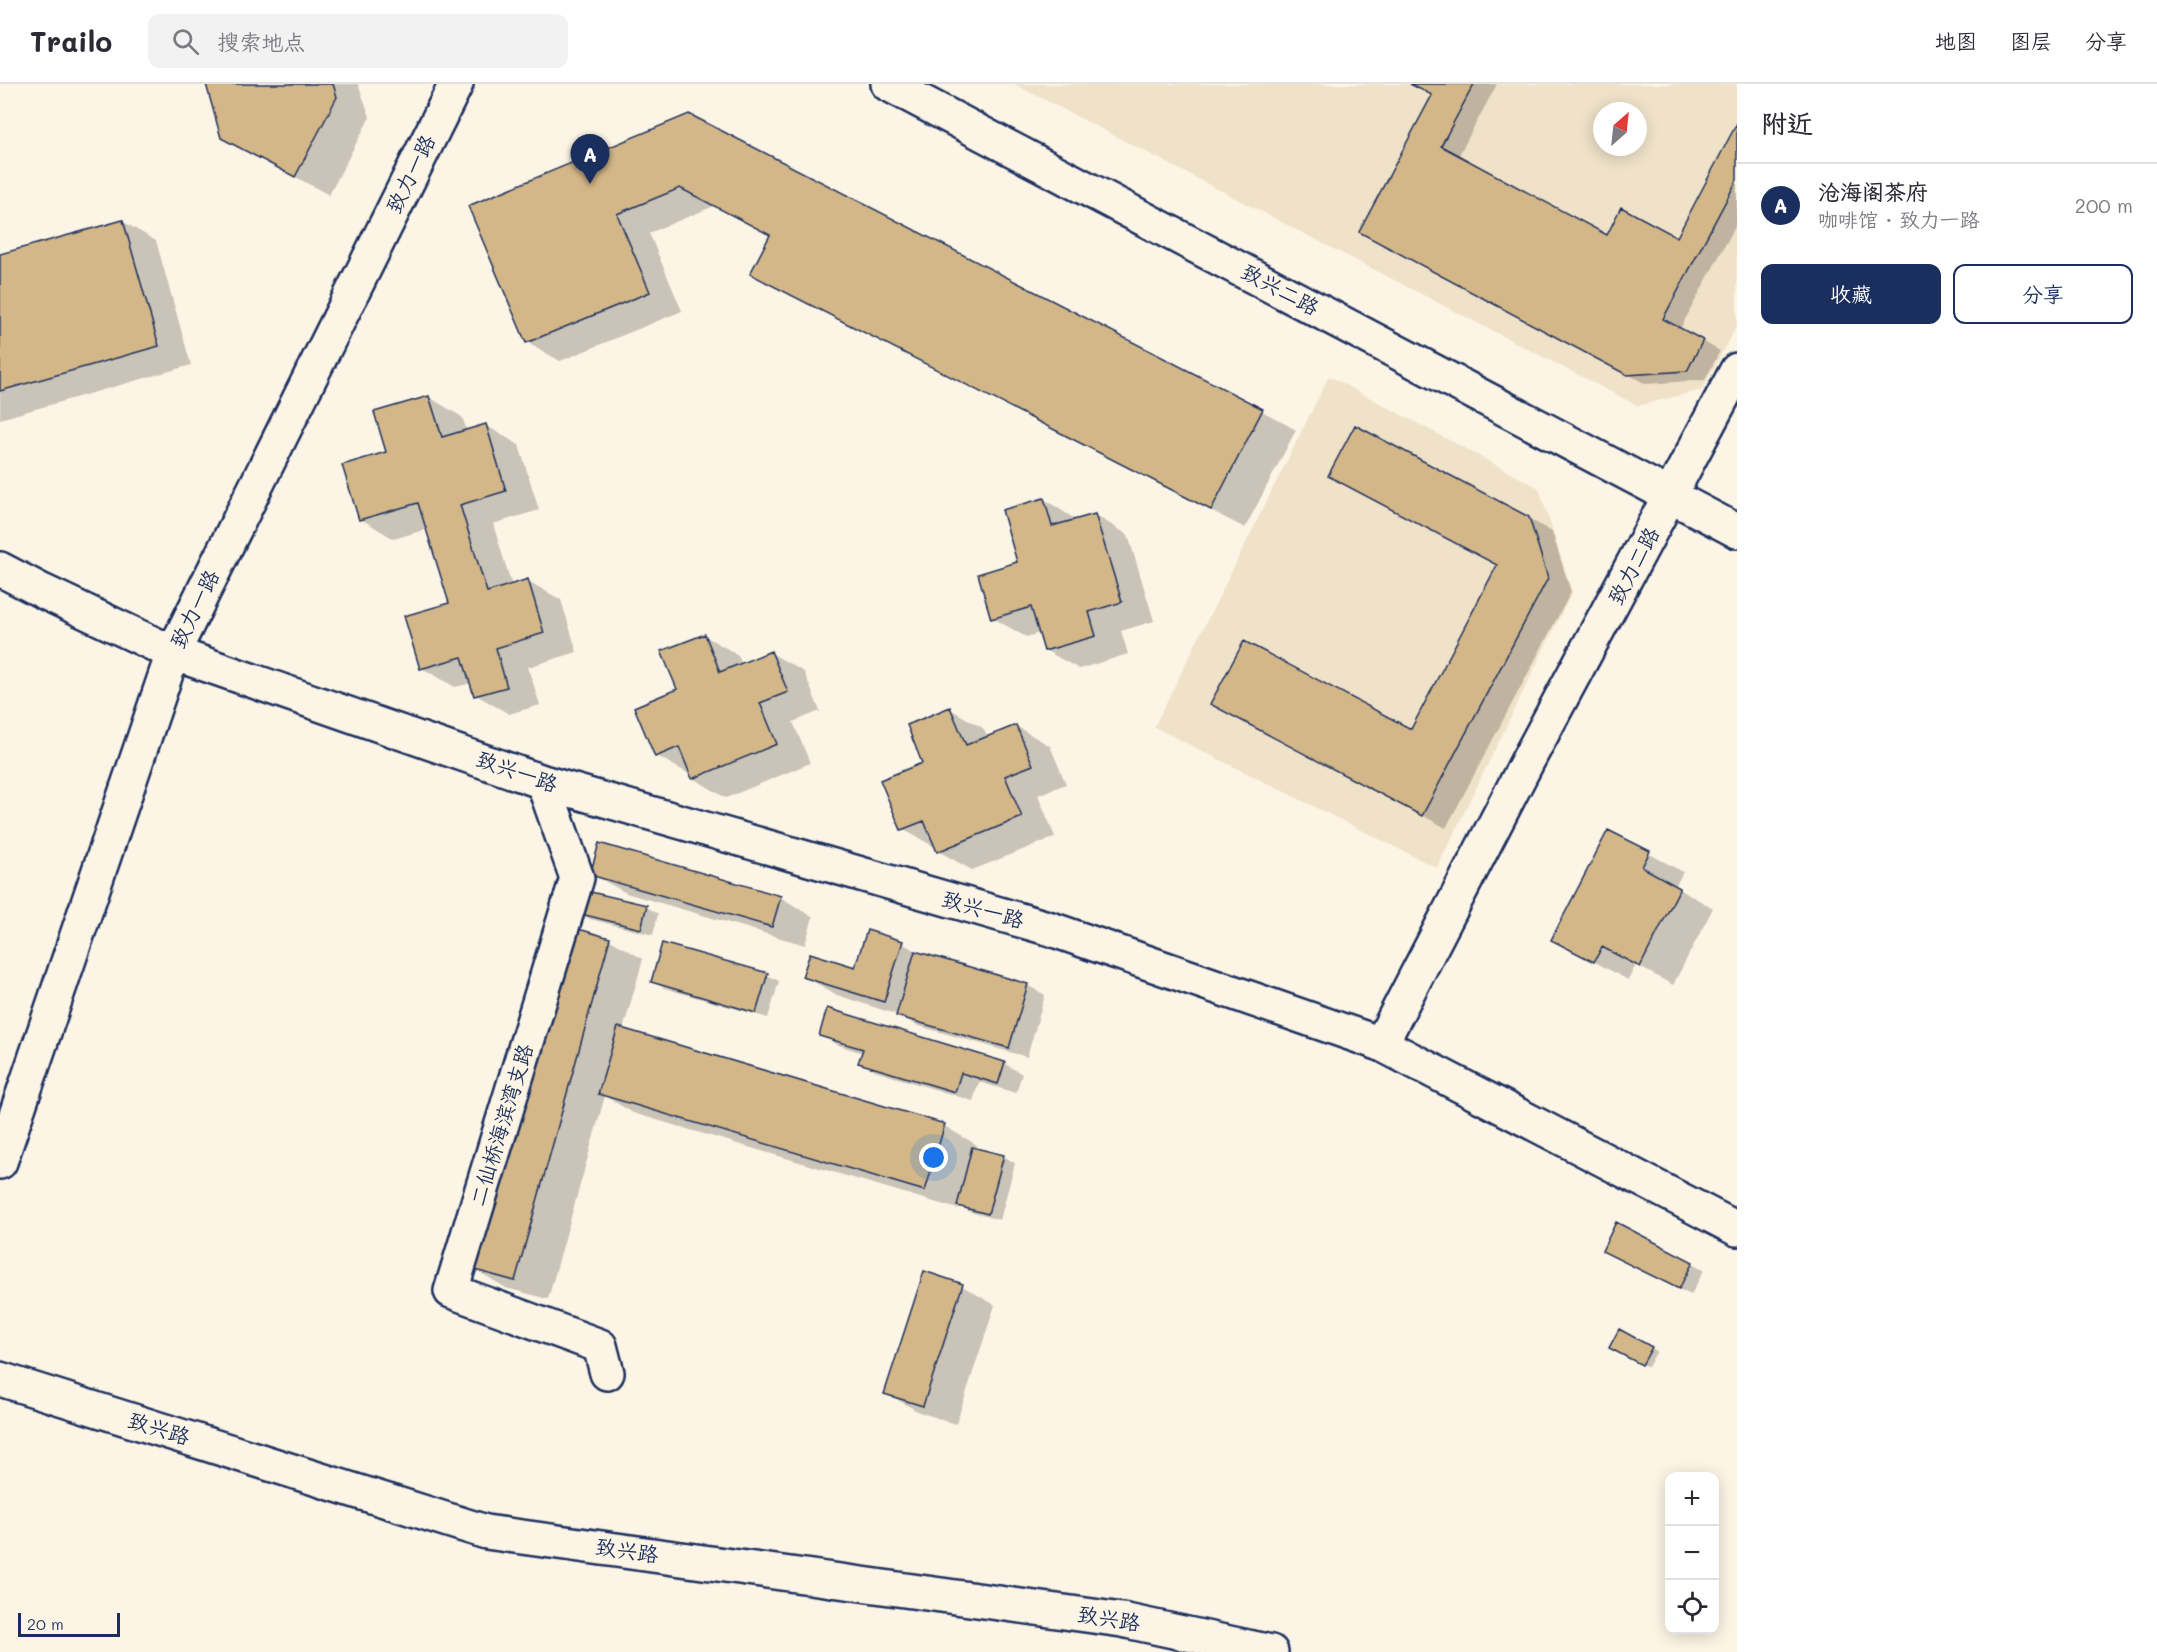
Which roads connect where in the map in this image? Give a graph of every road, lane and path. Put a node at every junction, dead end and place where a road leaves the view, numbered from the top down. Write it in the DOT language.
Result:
graph roads {
  1 [pos="456,84"];
  2 [pos="888,84"];
  3 [pos="1737,370"];
  4 [pos="1671,497"];
  5 [pos="1737,531"];
  6 [pos="0,569"];
  7 [pos="173,653"];
  8 [pos="543,782"];
  9 [pos="1380,1044"];
  10 [pos="0,1162"];
  11 [pos="1737,1229"];
  12 [pos="607,1373"];
  13 [pos="0,1379"];
  14 [pos="1271,1652"];
  1 -- 7 [label="street, 致力一路"];
  2 -- 4 [label="street, 致兴二路"];
  3 -- 4 [label="street, 致力二路"];
  4 -- 5 [label="street, 致兴二路"];
  4 -- 9 [label="street, 致力二路"];
  6 -- 7 [label="street, 致兴一路"];
  7 -- 8 [label="street, 致兴一路"];
  7 -- 10 [label="street, 致力一路"];
  8 -- 9 [label="street, 致兴一路"];
  8 -- 12 [label="street, 二仙桥海滨湾支路"];
  9 -- 11 [label="street, 致兴一路"];
  13 -- 14 [label="street, 致兴路"];
}
